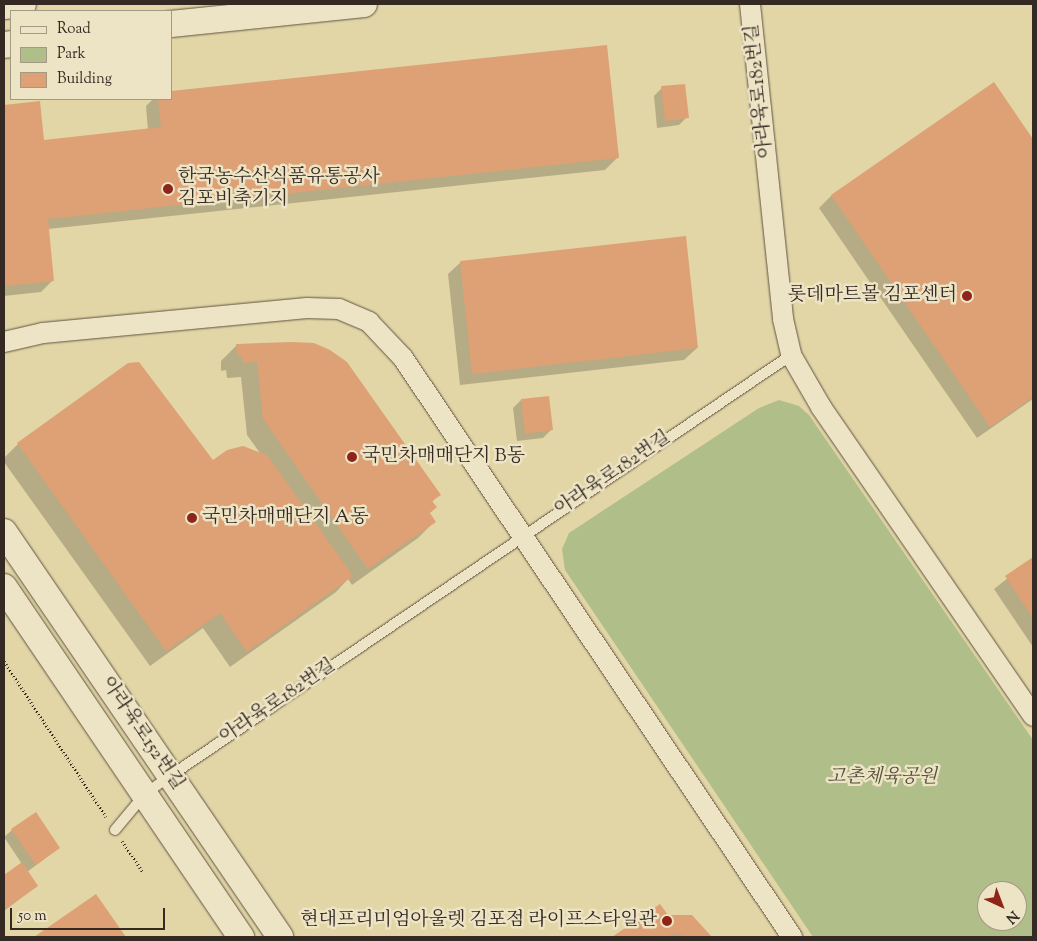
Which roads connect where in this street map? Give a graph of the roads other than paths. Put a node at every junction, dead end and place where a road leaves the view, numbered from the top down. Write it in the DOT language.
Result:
graph roads {
  1 [pos="23,4"];
  2 [pos="229,4"];
  3 [pos="364,4"];
  4 [pos="750,4"];
  5 [pos="4,6"];
  6 [pos="172,10"];
  7 [pos="172,24"];
  8 [pos="4,342"];
  9 [pos="791,355"];
  10 [pos="4,532"];
  11 [pos="520,536"];
  12 [pos="4,587"];
  13 [pos="1033,716"];
  14 [pos="170,776"];
  15 [pos="145,794"];
  16 [pos="115,830"];
  17 [pos="242,937"];
  18 [pos="280,937"];
  19 [pos="792,937"];
  1 -- 5 [label="street"];
  2 -- 6 [label="street"];
  3 -- 7 [label="street"];
  4 -- 9 [label="street, 아라육로182번길"];
  8 -- 11 [label="street"];
  9 -- 11 [label="lane, 아라육로182번길"];
  9 -- 13 [label="street"];
  10 -- 14 [label="street, 아라육로152번길"];
  11 -- 14 [label="lane, 아라육로182번길"];
  11 -- 19 [label="street"];
  12 -- 15 [label="street, 아라육로152번길"];
  14 -- 15 [label="lane, 아라육로182번길"];
  14 -- 18 [label="street, 아라육로152번길"];
  15 -- 16 [label="lane, 아라육로182번길"];
  15 -- 17 [label="street, 아라육로152번길"];
}
